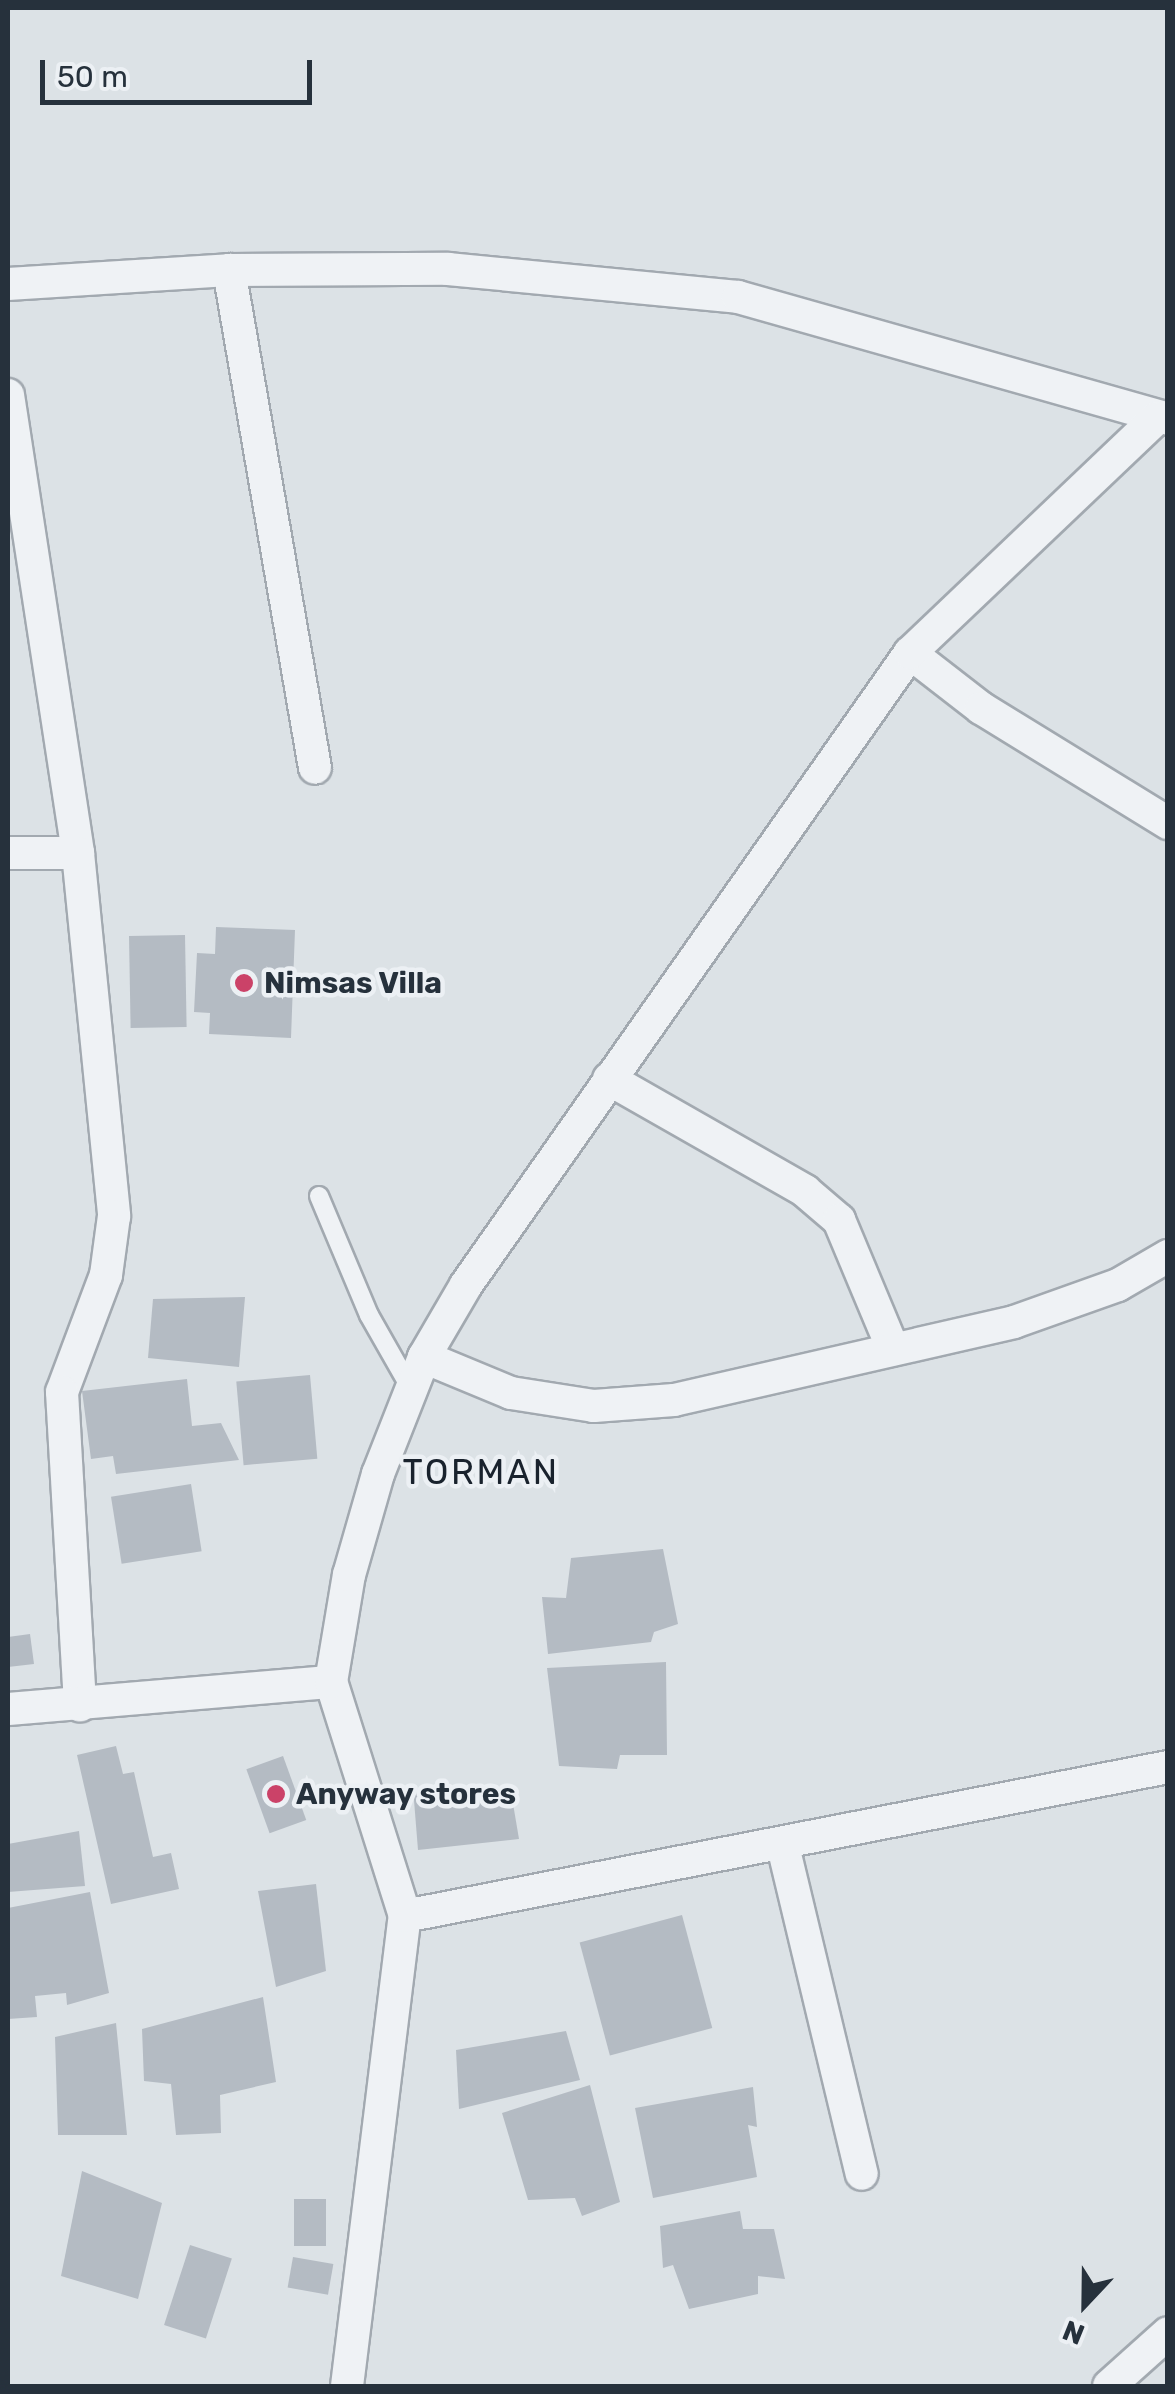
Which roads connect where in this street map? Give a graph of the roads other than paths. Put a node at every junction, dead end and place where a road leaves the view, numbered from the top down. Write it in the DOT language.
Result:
graph roads {
  1 [pos="229,270"];
  2 [pos="8,284"];
  3 [pos="8,395"];
  4 [pos="1162,418"];
  5 [pos="910,653"];
  6 [pos="315,768"];
  7 [pos="1168,823"];
  8 [pos="78,852"];
  9 [pos="8,853"];
  10 [pos="610,1079"];
  11 [pos="319,1196"];
  12 [pos="1168,1256"];
  13 [pos="893,1349"];
  14 [pos="424,1357"];
  15 [pos="411,1390"];
  16 [pos="331,1682"];
  17 [pos="80,1704"];
  18 [pos="8,1709"];
  19 [pos="1164,1775"];
  20 [pos="783,1846"];
  21 [pos="405,1916"];
  22 [pos="862,2174"];
  23 [pos="1168,2333"];
  24 [pos="347,2386"];
  25 [pos="1109,2386"];
  1 -- 2 [label="street"];
  1 -- 4 [label="street"];
  1 -- 6 [label="street"];
  3 -- 8 [label="street"];
  4 -- 5 [label="street"];
  5 -- 7 [label="street"];
  5 -- 10 [label="street"];
  8 -- 9 [label="street"];
  8 -- 17 [label="street"];
  10 -- 13 [label="street"];
  10 -- 14 [label="street"];
  11 -- 15 [label="lane"];
  12 -- 13 [label="street"];
  13 -- 14 [label="street"];
  14 -- 15 [label="street"];
  15 -- 16 [label="street"];
  16 -- 17 [label="street"];
  16 -- 21 [label="street"];
  17 -- 18 [label="street"];
  19 -- 20 [label="street"];
  20 -- 21 [label="street"];
  20 -- 22 [label="street"];
  21 -- 24 [label="street"];
  23 -- 25 [label="street"];
}
